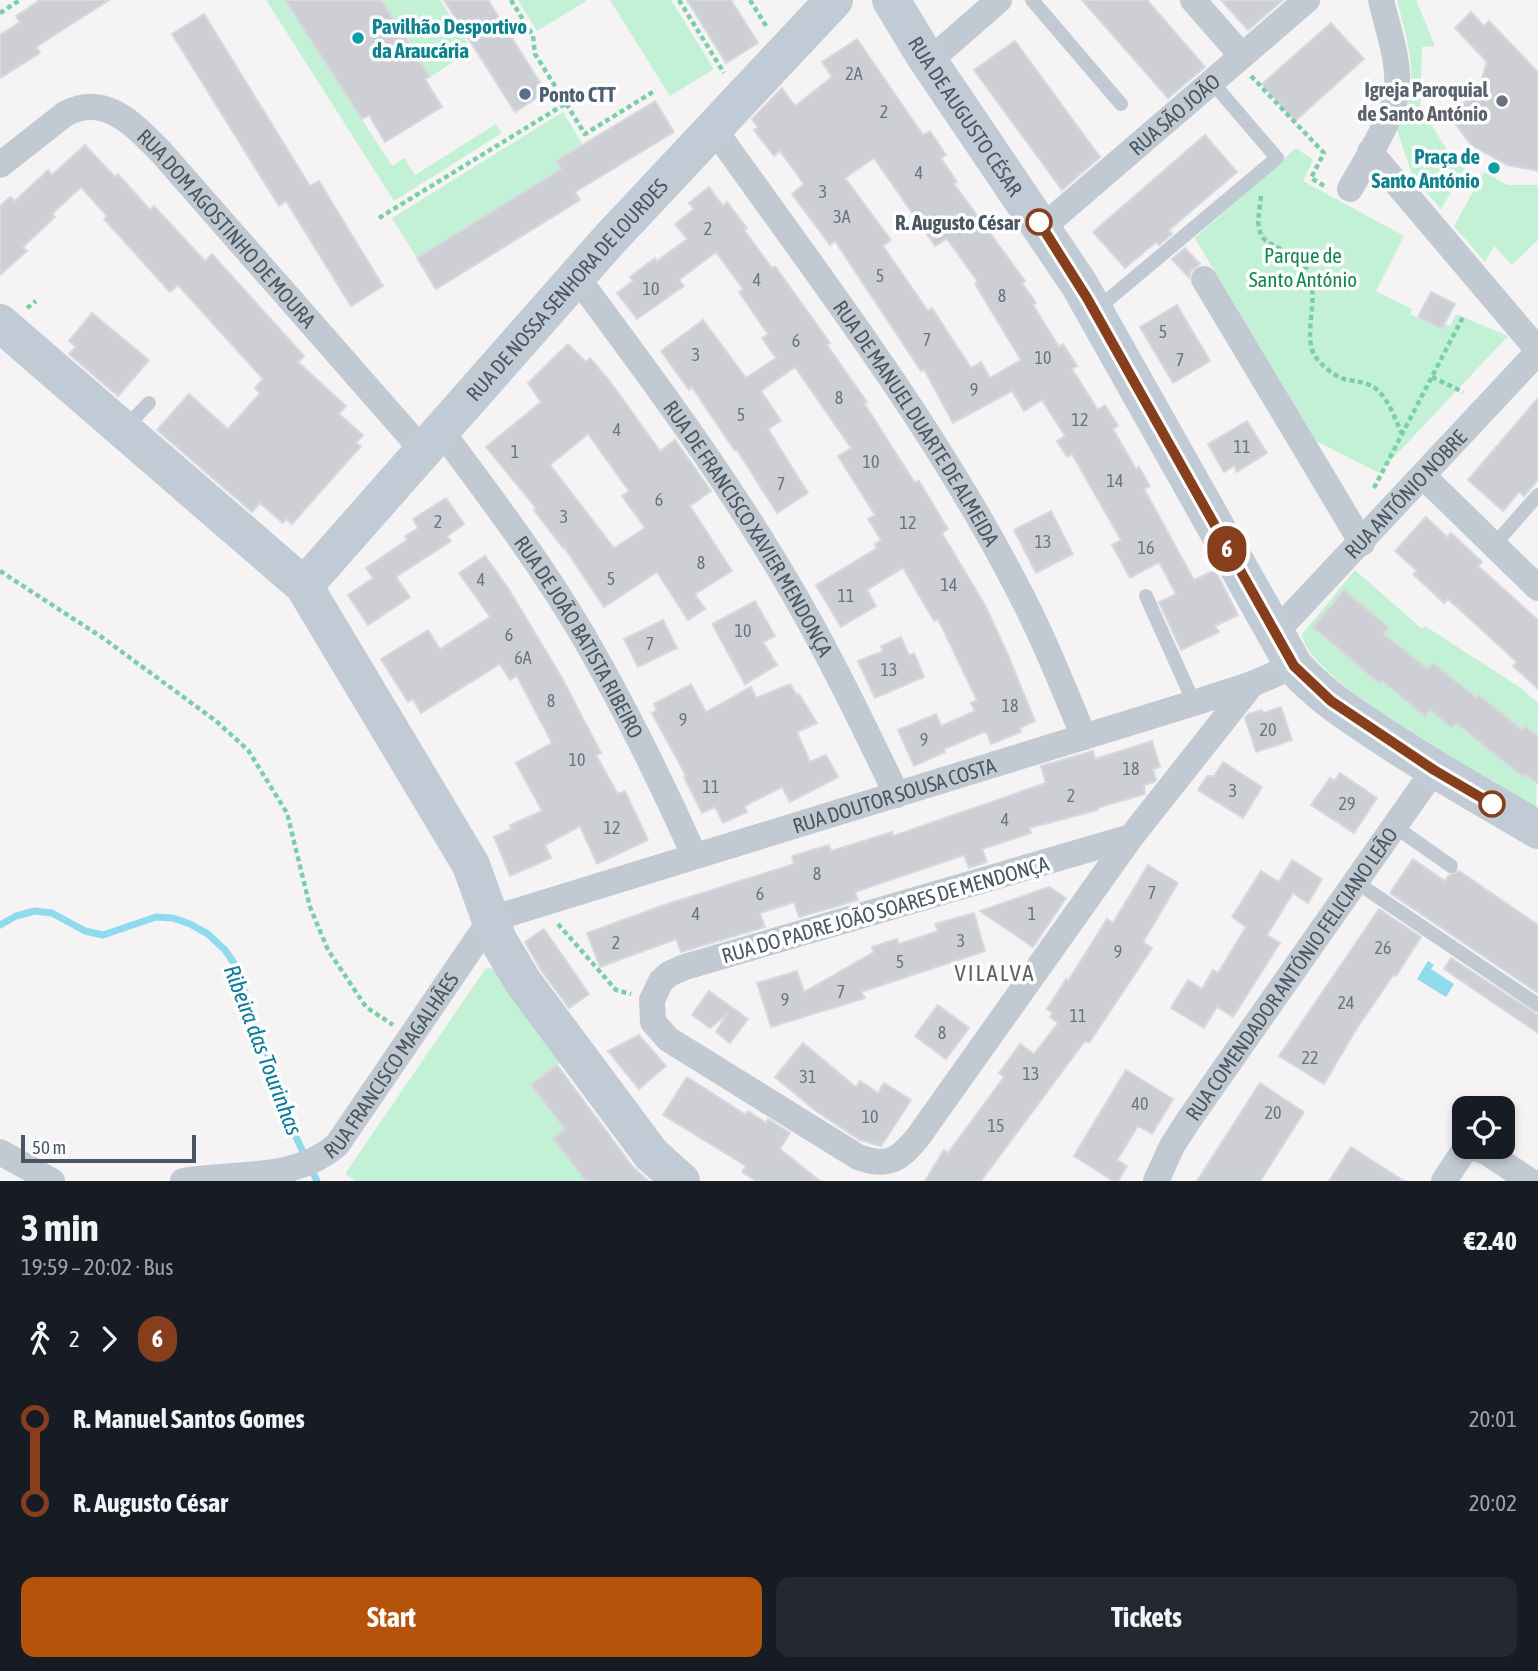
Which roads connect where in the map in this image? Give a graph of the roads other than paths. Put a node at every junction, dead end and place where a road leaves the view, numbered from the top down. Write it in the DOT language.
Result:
graph roads {
  1 [pos="834,0"];
  2 [pos="891,0"];
  3 [pos="999,0"];
  4 [pos="1032,0"];
  5 [pos="1193,0"];
  6 [pos="1307,0"];
  7 [pos="1381,0"];
  8 [pos="928,62"];
  9 [pos="1247,67"];
  10 [pos="1212,82"];
  11 [pos="1121,104"];
  12 [pos="714,129"];
  13 [pos="1370,152"];
  14 [pos="0,165"];
  15 [pos="1342,190"];
  16 [pos="1042,227"];
  17 [pos="576,276"];
  18 [pos="1204,279"];
  19 [pos="1095,311"];
  20 [pos="0,323"];
  21 [pos="1538,351"];
  22 [pos="433,442"];
  23 [pos="1423,476"];
  24 [pos="1538,495"];
  25 [pos="1362,543"];
  26 [pos="1494,545"];
  27 [pos="304,586"];
  28 [pos="1538,588"];
  29 [pos="1146,596"];
  30 [pos="1274,635"];
  31 [pos="1294,666"];
  32 [pos="1252,684"];
  33 [pos="1194,703"];
  34 [pos="1084,737"];
  35 [pos="1434,770"];
  36 [pos="897,795"];
  37 [pos="1394,827"];
  38 [pos="1538,829"];
  39 [pos="1131,837"];
  40 [pos="694,855"];
  41 [pos="1451,866"];
  42 [pos="1356,881"];
  43 [pos="491,919"];
  44 [pos="1538,1005"];
  45 [pos="9,1165"];
  46 [pos="52,1181"];
  47 [pos="183,1181"];
  48 [pos="681,1181"];
  49 [pos="1156,1181"];
  50 [pos="1444,1181"];
  51 [pos="1530,1181"];
  1 -- 12 [label="street, RUA DE NOSSA SENHORA DE LOURDES"];
  2 -- 8 [label="street, RUA DE AUGUSTO CÉSAR"];
  3 -- 8 [label="street"];
  4 -- 11 [label="lane"];
  5 -- 9 [label="street"];
  6 -- 9 [label="street, RUA SÃO JOÃO"];
  7 -- 13 [label="street"];
  8 -- 16 [label="street, RUA DE AUGUSTO CÉSAR"];
  9 -- 10 [label="street, RUA SÃO JOÃO"];
  10 -- 16 [label="street, RUA SÃO JOÃO"];
  10 -- 19 [label="lane"];
  12 -- 17 [label="street, RUA DE NOSSA SENHORA DE LOURDES"];
  12 -- 34 [label="street, RUA DE MANUEL DUARTE DE ALMEIDA"];
  13 -- 15 [label="street"];
  13 -- 21 [label="street"];
  14 -- 22 [label="street, RUA DOM AGOSTINHO DE MOURA"];
  16 -- 19 [label="street, RUA DE AUGUSTO CÉSAR"];
  17 -- 22 [label="street, RUA DE NOSSA SENHORA DE LOURDES"];
  17 -- 36 [label="street, RUA DE FRANCISCO XAVIER MENDONÇA"];
  18 -- 25 [label="street"];
  19 -- 30 [label="street, RUA DE AUGUSTO CÉSAR"];
  20 -- 27 [label="street"];
  21 -- 23 [label="street, RUA ANTÓNIO NOBRE"];
  22 -- 27 [label="street, RUA DE NOSSA SENHORA DE LOURDES"];
  22 -- 40 [label="street, RUA DE JOÃO BATISTA RIBEIRO"];
  23 -- 25 [label="street, RUA ANTÓNIO NOBRE"];
  23 -- 26 [label="street"];
  24 -- 26 [label="lane"];
  25 -- 30 [label="street, RUA ANTÓNIO NOBRE"];
  26 -- 28 [label="street"];
  27 -- 43 [label="street"];
  29 -- 33 [label="lane"];
  30 -- 31 [label="street, RUA DE AUGUSTO CÉSAR"];
  31 -- 32 [label="street, RUA DOUTOR SOUSA COSTA"];
  31 -- 35 [label="street, RUA DE AUGUSTO CÉSAR"];
  32 -- 33 [label="street, RUA DOUTOR SOUSA COSTA"];
  32 -- 39 [label="street"];
  33 -- 34 [label="street, RUA DOUTOR SOUSA COSTA"];
  34 -- 36 [label="street, RUA DOUTOR SOUSA COSTA"];
  35 -- 37 [label="street, RUA COMENDADOR ANTÓNIO FELICIANO LEÃO"];
  35 -- 38 [label="street, RUA DE AUGUSTO CÉSAR"];
  36 -- 40 [label="street, RUA DOUTOR SOUSA COSTA"];
  37 -- 41 [label="lane"];
  37 -- 42 [label="street, RUA COMENDADOR ANTÓNIO FELICIANO LEÃO"];
  39 -- 39 [label="street, RUA DO PADRE JOÃO SOARES DE MENDONÇA"];
  40 -- 43 [label="street, RUA DOUTOR SOUSA COSTA"];
  42 -- 44 [label="lane"];
  42 -- 49 [label="street, RUA COMENDADOR ANTÓNIO FELICIANO LEÃO"];
  43 -- 47 [label="street, RUA FRANCISCO MAGALHÃES"];
  43 -- 48 [label="street"];
  45 -- 46 [label="street"];
  50 -- 51 [label="street"];
}
